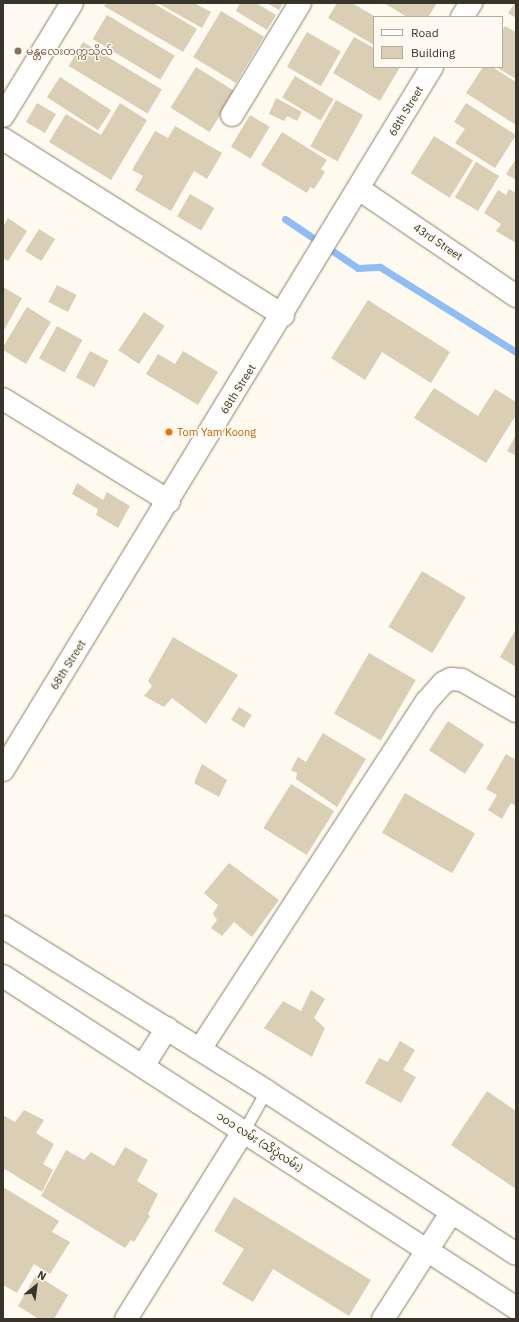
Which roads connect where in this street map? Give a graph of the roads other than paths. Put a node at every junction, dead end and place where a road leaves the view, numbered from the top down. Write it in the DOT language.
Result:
graph roads {
  1 [pos="72,3"];
  2 [pos="300,3"];
  3 [pos="471,3"];
  4 [pos="463,16"];
  5 [pos="431,68"];
  6 [pos="232,115"];
  7 [pos="3,116"];
  8 [pos="3,140"];
  9 [pos="359,189"];
  10 [pos="516,296"];
  11 [pos="283,315"];
  12 [pos="3,399"];
  13 [pos="169,501"];
  14 [pos="516,711"];
  15 [pos="3,770"];
  16 [pos="3,927"];
  17 [pos="3,976"];
  18 [pos="167,1028"];
  19 [pos="200,1049"];
  20 [pos="143,1066"];
  21 [pos="266,1091"];
  22 [pos="243,1132"];
  23 [pos="451,1213"];
  24 [pos="426,1249"];
  25 [pos="516,1254"];
  26 [pos="516,1308"];
  27 [pos="126,1319"];
  28 [pos="383,1319"];
  1 -- 7 [label="street"];
  2 -- 6 [label="street"];
  3 -- 4 [label="street"];
  5 -- 9 [label="street, 68th Street"];
  8 -- 11 [label="street"];
  9 -- 10 [label="street, 43rd Street"];
  9 -- 11 [label="street, 68th Street"];
  11 -- 13 [label="street, 68th Street"];
  12 -- 13 [label="street"];
  13 -- 15 [label="street, 68th Street"];
  14 -- 19 [label="street"];
  16 -- 18 [label="street"];
  17 -- 20 [label="street, ၁၀၁ လမ်း (သိပ္ပံလမ်း)"];
  18 -- 19 [label="street"];
  18 -- 20 [label="street"];
  19 -- 21 [label="street"];
  20 -- 22 [label="street, ၁၀၁ လမ်း (သိပ္ပံလမ်း)"];
  21 -- 22 [label="lane"];
  21 -- 23 [label="street"];
  22 -- 24 [label="street, ၁၀၁ လမ်း (သိပ္ပံလမ်း)"];
  22 -- 27 [label="street"];
  23 -- 24 [label="street"];
  23 -- 25 [label="street"];
  24 -- 26 [label="street, ၁၀၁ လမ်း (သိပ္ပံလမ်း)"];
  24 -- 28 [label="street"];
}
